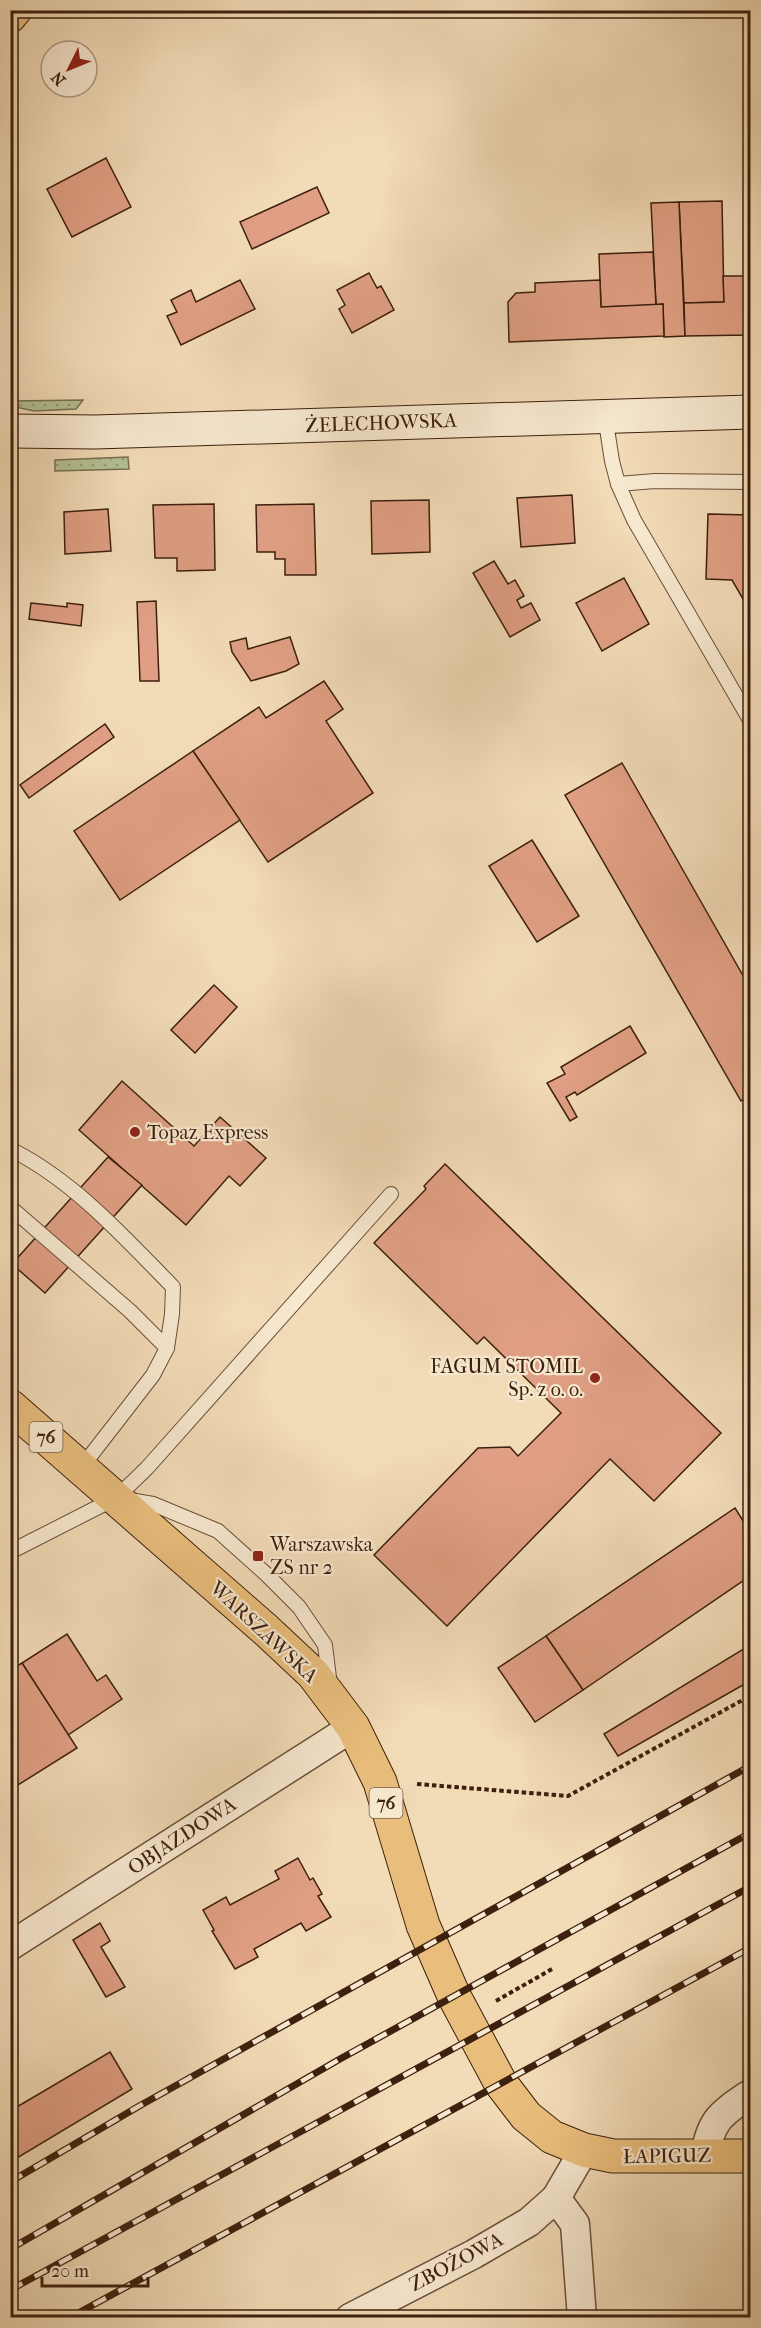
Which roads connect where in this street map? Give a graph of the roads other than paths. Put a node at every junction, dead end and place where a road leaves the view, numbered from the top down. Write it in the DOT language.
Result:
graph roads {
  1 [pos="15,10"];
  2 [pos="10,16"];
  3 [pos="750,412"];
  4 [pos="605,416"];
  5 [pos="10,431"];
  6 [pos="750,482"];
  7 [pos="618,484"];
  8 [pos="750,720"];
  9 [pos="10,1152"];
  10 [pos="391,1194"];
  11 [pos="10,1208"];
  12 [pos="167,1348"];
  13 [pos="10,1406"];
  14 [pos="81,1468"];
  15 [pos="116,1498"];
  16 [pos="10,1552"];
  17 [pos="353,1727"];
  18 [pos="10,1946"];
  19 [pos="750,2094"];
  20 [pos="584,2150"];
  21 [pos="705,2155"];
  22 [pos="750,2156"];
  23 [pos="556,2198"];
  24 [pos="350,2318"];
  25 [pos="582,2318"];
  1 -- 2 [label="main road"];
  3 -- 4 [label="main road, ŻELECHOWSKA"];
  4 -- 5 [label="main road, ŻELECHOWSKA"];
  4 -- 7 [label="lane"];
  6 -- 7 [label="lane"];
  7 -- 8 [label="lane"];
  9 -- 12 [label="lane"];
  10 -- 15 [label="lane"];
  11 -- 12 [label="lane"];
  12 -- 14 [label="lane"];
  13 -- 14 [label="main road, WARSZAWSKA / 76"];
  14 -- 15 [label="main road, WARSZAWSKA / 76"];
  15 -- 16 [label="lane"];
  15 -- 17 [label="main road, WARSZAWSKA / 76"];
  17 -- 18 [label="street, OBJAZDOWA"];
  17 -- 20 [label="main road, WARSZAWSKA / 76"];
  19 -- 21 [label="street"];
  20 -- 21 [label="main road, ŁAPIGUZ / 76"];
  20 -- 23 [label="street, ZBOŻOWA"];
  21 -- 22 [label="main road, ŁAPIGUZ / 76"];
  23 -- 24 [label="street, ZBOŻOWA"];
  23 -- 25 [label="street"];
}
